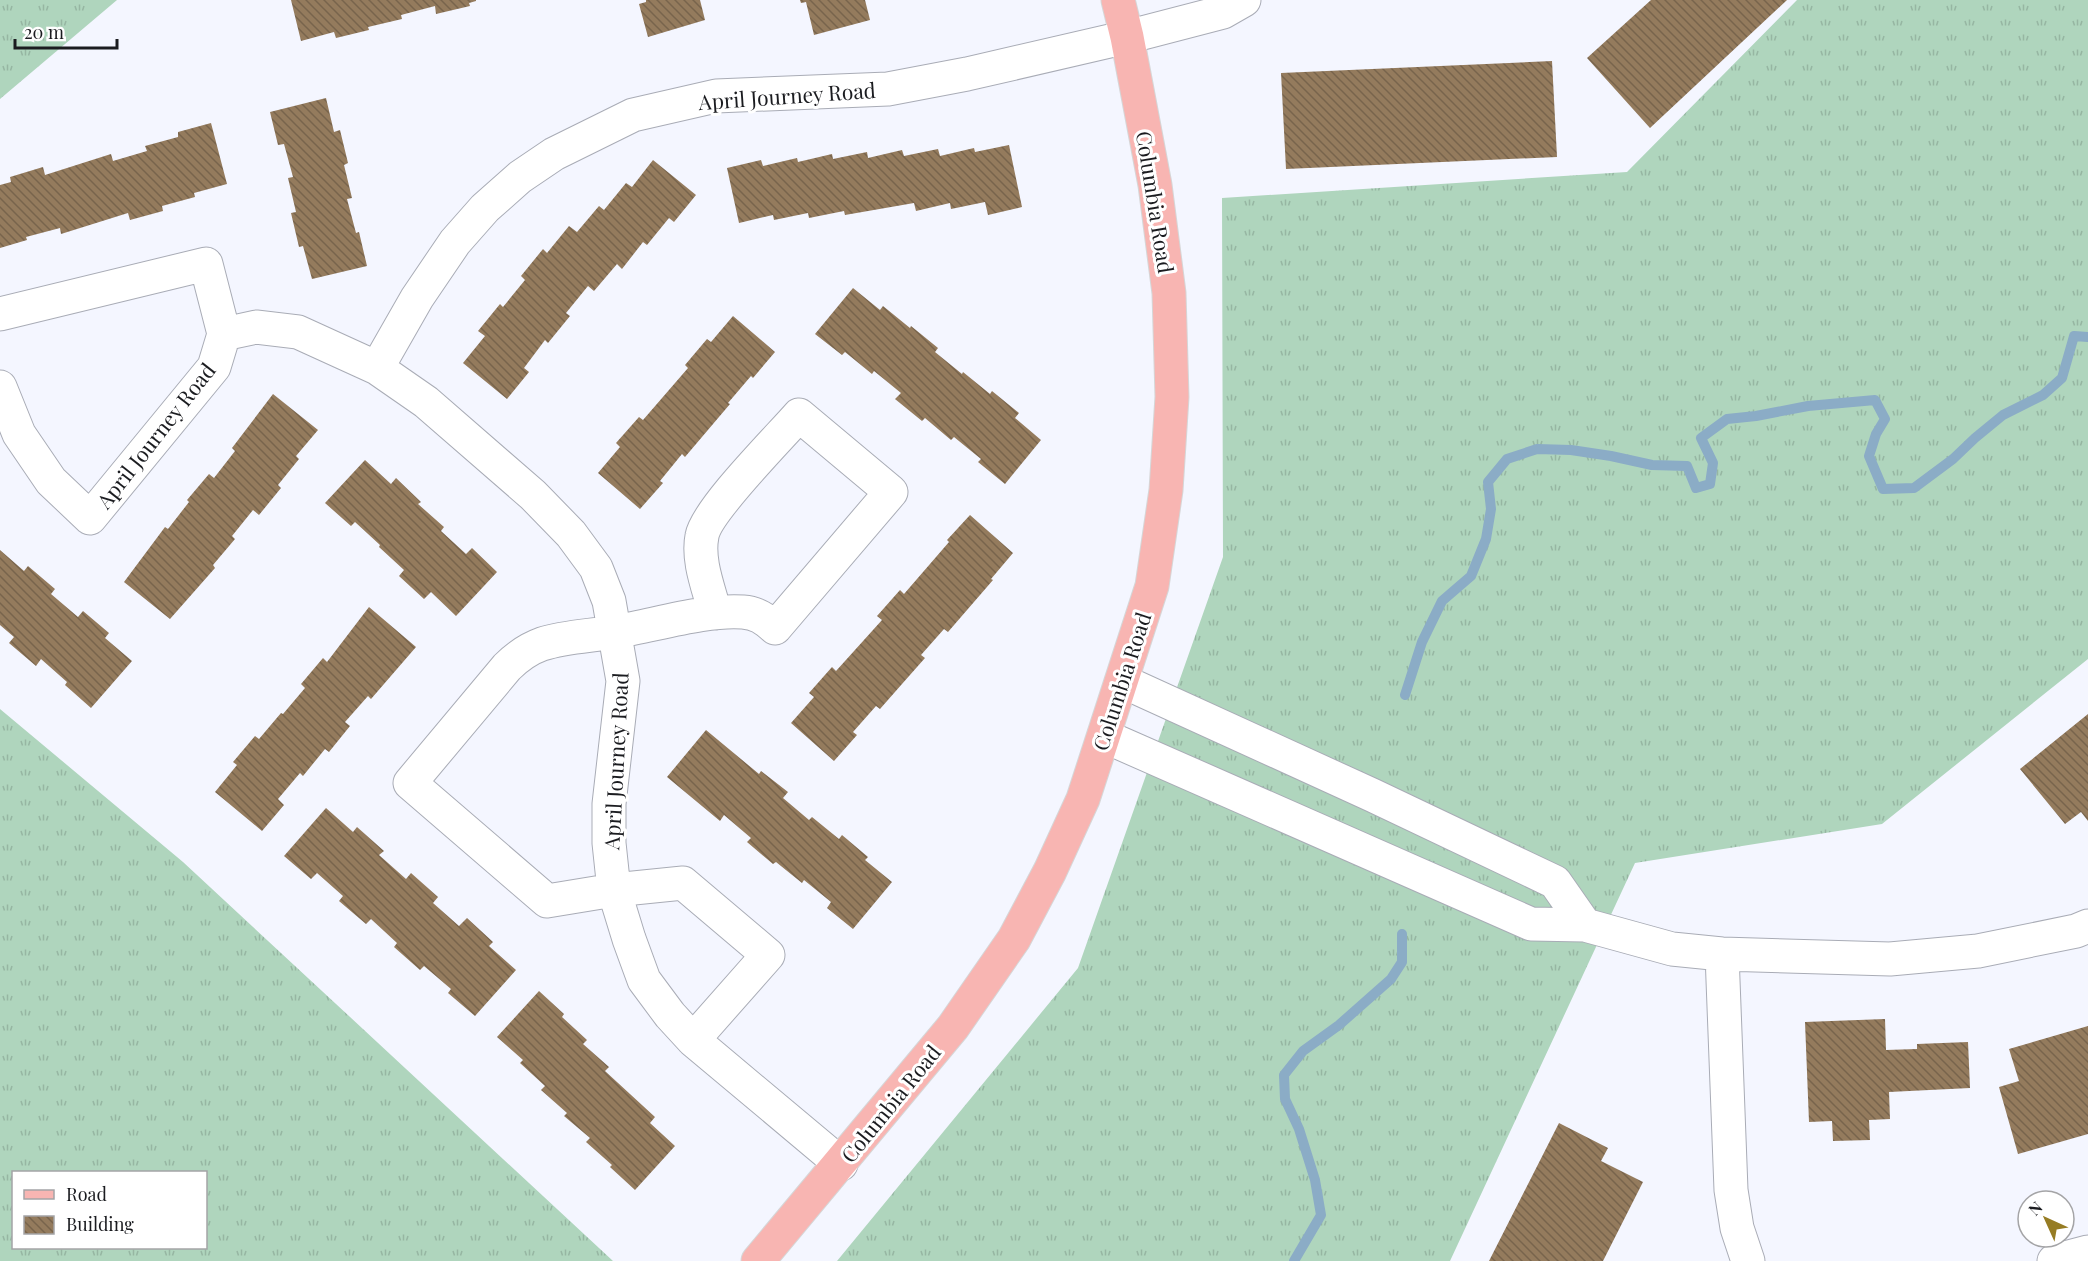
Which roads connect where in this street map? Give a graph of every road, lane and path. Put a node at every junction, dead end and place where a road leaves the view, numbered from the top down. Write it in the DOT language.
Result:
graph roads {
  1 [pos="1118,0"];
  2 [pos="1244,0"];
  3 [pos="1127,37"];
  4 [pos="0,314"];
  5 [pos="224,334"];
  6 [pos="377,368"];
  7 [pos="0,387"];
  8 [pos="716,613"];
  9 [pos="616,632"];
  10 [pos="1122,681"];
  11 [pos="1104,736"];
  12 [pos="614,890"];
  13 [pos="1585,925"];
  14 [pos="2088,926"];
  15 [pos="1722,954"];
  16 [pos="693,1040"];
  17 [pos="841,1164"];
  18 [pos="2088,1252"];
  19 [pos="758,1261"];
  20 [pos="1748,1261"];
  21 [pos="2054,1261"];
  1 -- 3 [label="main road, Columbia Road"];
  2 -- 3 [label="street, April Journey Road"];
  3 -- 6 [label="street, April Journey Road"];
  3 -- 10 [label="main road, Columbia Road"];
  4 -- 5 [label="street"];
  5 -- 6 [label="street, April Journey Road"];
  5 -- 7 [label="street, April Journey Road"];
  6 -- 9 [label="street, April Journey Road"];
  8 -- 8 [label="street"];
  8 -- 9 [label="street"];
  9 -- 12 [label="street, April Journey Road"];
  9 -- 12 [label="street"];
  10 -- 11 [label="main road, Columbia Road"];
  10 -- 13 [label="street"];
  11 -- 13 [label="street"];
  11 -- 17 [label="main road, Columbia Road"];
  12 -- 16 [label="street, April Journey Road"];
  12 -- 16 [label="street"];
  13 -- 15 [label="street"];
  14 -- 15 [label="street"];
  15 -- 20 [label="street"];
  16 -- 17 [label="street, April Journey Road"];
  17 -- 19 [label="main road, Columbia Road"];
  18 -- 21 [label="street"];
}
